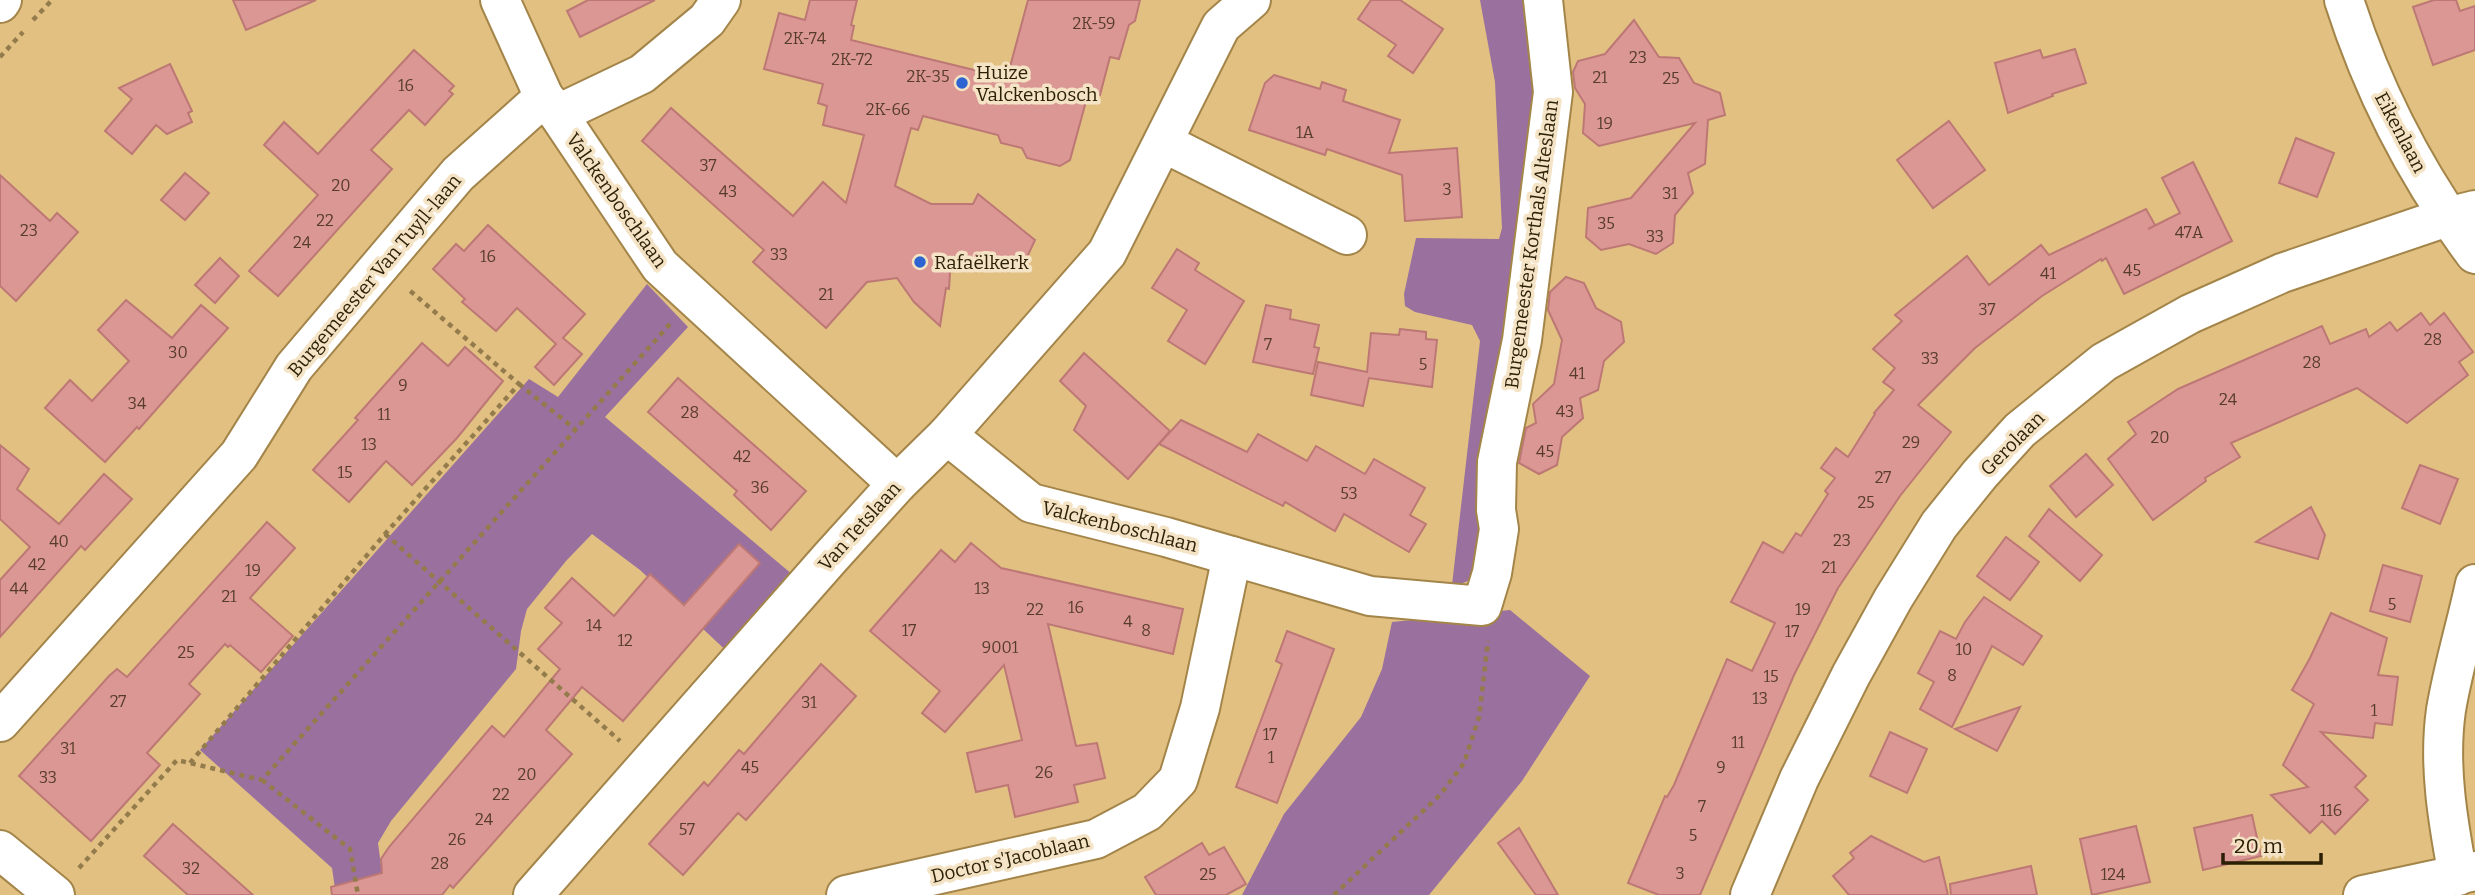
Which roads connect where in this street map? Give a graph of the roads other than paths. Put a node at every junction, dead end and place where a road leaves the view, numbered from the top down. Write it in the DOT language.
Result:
graph roads {
  1 [pos="500,0"];
  2 [pos="721,0"];
  3 [pos="1251,0"];
  4 [pos="1543,0"];
  5 [pos="2344,0"];
  6 [pos="551,105"];
  7 [pos="1164,143"];
  8 [pos="2461,214"];
  9 [pos="1347,235"];
  10 [pos="2475,254"];
  11 [pos="947,435"];
  12 [pos="897,484"];
  13 [pos="1232,556"];
  14 [pos="2475,584"];
  15 [pos="0,722"];
  16 [pos="0,850"];
  17 [pos="2466,874"];
  18 [pos="64,885"];
  19 [pos="533,895"];
  20 [pos="846,895"];
  21 [pos="1750,895"];
  22 [pos="2363,895"];
  1 -- 6 [label="street, Valckenboschlaan"];
  2 -- 6 [label="street, Burgemeester Van Tuyll-laan"];
  3 -- 7 [label="street, Van Tetslaan"];
  4 -- 13 [label="street, Burgemeester Korthals Alteslaan"];
  5 -- 8 [label="street, Eikenlaan"];
  6 -- 12 [label="street, Valckenboschlaan"];
  6 -- 15 [label="street, Burgemeester Van Tuyll-laan"];
  7 -- 9 [label="street"];
  7 -- 11 [label="street, Van Tetslaan"];
  8 -- 10 [label="street, Eikenlaan"];
  8 -- 21 [label="street, Gerolaan"];
  11 -- 12 [label="street, Van Tetslaan"];
  11 -- 13 [label="street, Valckenboschlaan"];
  12 -- 19 [label="street, Van Tetslaan"];
  13 -- 20 [label="street, Doctor s'Jacoblaan"];
  14 -- 17 [label="street"];
  16 -- 18 [label="street"];
  17 -- 22 [label="street"];
}
